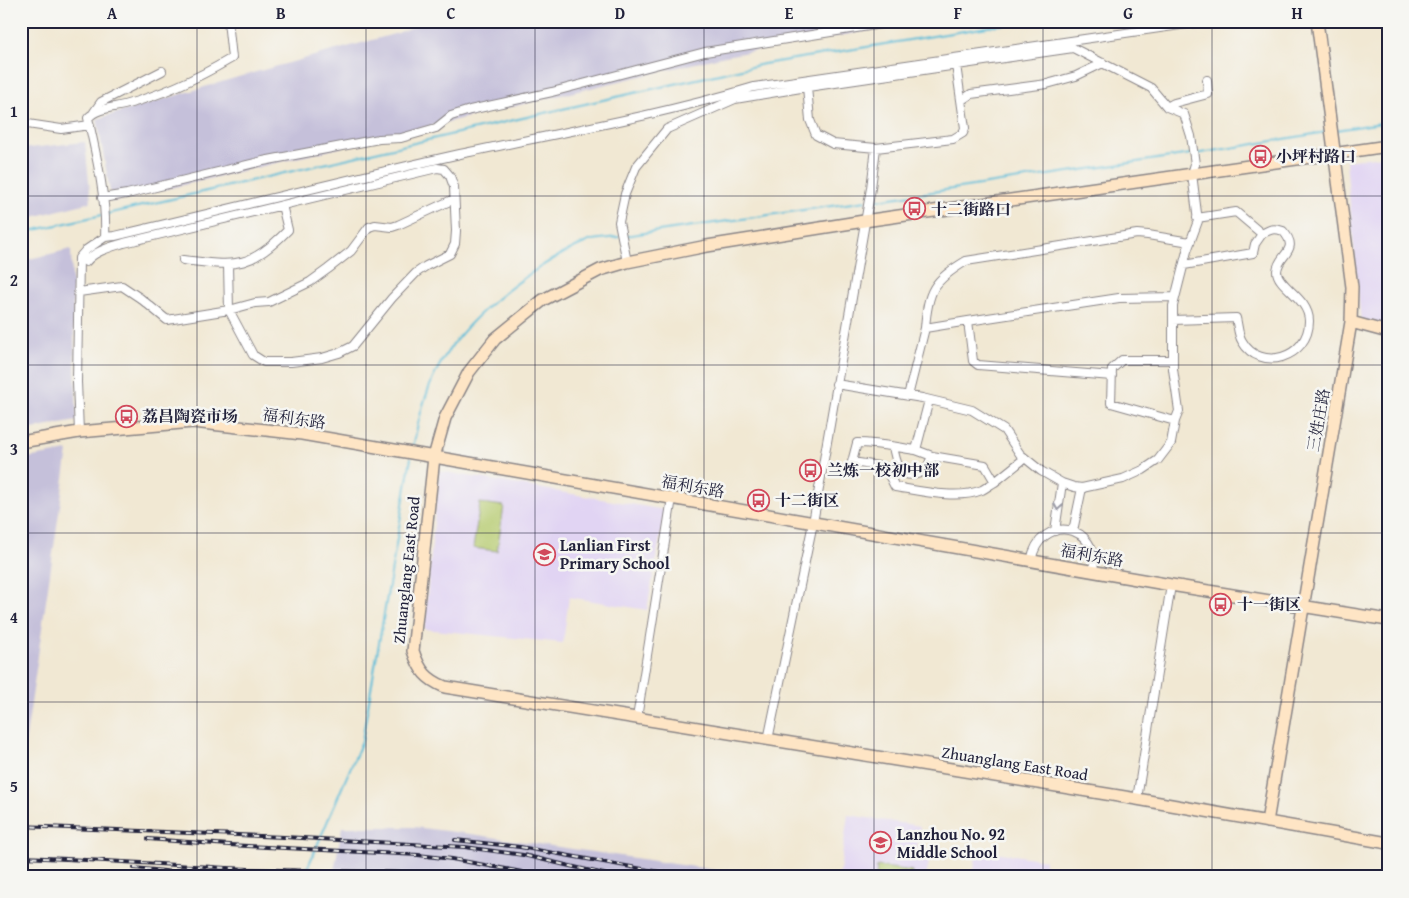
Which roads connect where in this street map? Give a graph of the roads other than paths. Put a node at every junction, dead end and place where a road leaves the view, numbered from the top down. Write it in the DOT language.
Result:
graph roads {
  1 [pos="228,21"];
  2 [pos="900,21"];
  3 [pos="1208,21"];
  4 [pos="1317,21"];
  5 [pos="1103,63"];
  6 [pos="956,65"];
  7 [pos="162,72"];
  8 [pos="1207,80"];
  9 [pos="807,87"];
  10 [pos="962,100"];
  11 [pos="1167,107"];
  12 [pos="94,112"];
  13 [pos="21,123"];
  14 [pos="90,125"];
  15 [pos="1388,146"];
  16 [pos="876,148"];
  17 [pos="1335,154"];
  18 [pos="1194,169"];
  19 [pos="454,199"];
  20 [pos="103,202"];
  21 [pos="282,205"];
  22 [pos="865,217"];
  23 [pos="1197,218"];
  24 [pos="1262,234"];
  25 [pos="105,237"];
  26 [pos="1190,242"];
  27 [pos="183,260"];
  28 [pos="86,262"];
  29 [pos="627,262"];
  30 [pos="228,265"];
  31 [pos="1184,265"];
  32 [pos="79,292"];
  33 [pos="1176,297"];
  34 [pos="229,310"];
  35 [pos="1173,320"];
  36 [pos="968,321"];
  37 [pos="1351,322"];
  38 [pos="925,328"];
  39 [pos="1388,332"];
  40 [pos="1173,360"];
  41 [pos="1112,376"];
  42 [pos="836,384"];
  43 [pos="908,396"];
  44 [pos="929,400"];
  45 [pos="1175,421"];
  46 [pos="79,432"];
  47 [pos="21,442"];
  48 [pos="893,447"];
  49 [pos="916,450"];
  50 [pos="932,456"];
  51 [pos="430,457"];
  52 [pos="1025,458"];
  53 [pos="911,475"];
  54 [pos="995,482"];
  55 [pos="1062,484"];
  56 [pos="1082,488"];
  57 [pos="908,489"];
  58 [pos="672,498"];
  59 [pos="813,523"];
  60 [pos="1055,530"];
  61 [pos="1073,531"];
  62 [pos="1031,560"];
  63 [pos="1093,571"];
  64 [pos="1171,585"];
  65 [pos="1302,607"];
  66 [pos="1388,620"];
  67 [pos="637,718"];
  68 [pos="768,740"];
  69 [pos="1137,800"];
  70 [pos="1267,822"];
  71 [pos="1388,843"];
  1 -- 12 [label="street"];
  2 -- 20 [label="street"];
  3 -- 25 [label="street"];
  4 -- 17 [label="street, 三姓庄路"];
  5 -- 6 [label="street"];
  5 -- 10 [label="street"];
  5 -- 11 [label="street"];
  6 -- 9 [label="street"];
  6 -- 10 [label="street"];
  7 -- 12 [label="street"];
  8 -- 11 [label="street"];
  9 -- 16 [label="street"];
  9 -- 29 [label="street"];
  10 -- 16 [label="street"];
  11 -- 18 [label="street"];
  12 -- 14 [label="street"];
  13 -- 14 [label="street"];
  14 -- 20 [label="street"];
  15 -- 17 [label="street, Zhuanglang East Road"];
  16 -- 22 [label="street"];
  17 -- 18 [label="street, Zhuanglang East Road"];
  17 -- 37 [label="street, 三姓庄路"];
  18 -- 22 [label="street, Zhuanglang East Road"];
  18 -- 23 [label="street"];
  19 -- 21 [label="street"];
  19 -- 34 [label="street"];
  19 -- 34 [label="street"];
  20 -- 25 [label="street"];
  21 -- 28 [label="street"];
  21 -- 30 [label="street"];
  22 -- 29 [label="street, Zhuanglang East Road"];
  22 -- 42 [label="street"];
  23 -- 24 [label="street"];
  23 -- 26 [label="street"];
  24 -- 31 [label="street"];
  24 -- 35 [label="street"];
  25 -- 32 [label="street"];
  26 -- 31 [label="street"];
  26 -- 38 [label="street"];
  27 -- 30 [label="street"];
  29 -- 51 [label="street, Zhuanglang East Road"];
  30 -- 34 [label="street"];
  31 -- 33 [label="street"];
  32 -- 34 [label="street"];
  32 -- 46 [label="street"];
  33 -- 35 [label="street"];
  33 -- 36 [label="street"];
  35 -- 40 [label="street"];
  36 -- 38 [label="street"];
  36 -- 41 [label="street"];
  37 -- 39 [label="street"];
  37 -- 65 [label="street, 三姓庄路"];
  38 -- 43 [label="street"];
  40 -- 41 [label="street"];
  40 -- 45 [label="street"];
  41 -- 45 [label="street"];
  42 -- 43 [label="street"];
  42 -- 59 [label="street"];
  43 -- 44 [label="street"];
  44 -- 49 [label="street"];
  44 -- 52 [label="street"];
  45 -- 56 [label="street"];
  46 -- 47 [label="street, 福利东路"];
  46 -- 51 [label="street, 福利东路"];
  48 -- 49 [label="street"];
  48 -- 53 [label="street"];
  48 -- 57 [label="street"];
  49 -- 50 [label="street"];
  50 -- 53 [label="street"];
  50 -- 54 [label="street"];
  51 -- 58 [label="street, 福利东路"];
  51 -- 67 [label="street, Zhuanglang East Road"];
  52 -- 54 [label="street"];
  52 -- 55 [label="street"];
  53 -- 57 [label="street"];
  54 -- 57 [label="street"];
  55 -- 56 [label="street"];
  55 -- 60 [label="street, one-way"];
  56 -- 61 [label="street"];
  58 -- 59 [label="street, 福利东路"];
  58 -- 67 [label="street"];
  59 -- 62 [label="street, 福利东路"];
  59 -- 68 [label="street"];
  60 -- 61 [label="street"];
  60 -- 62 [label="street"];
  61 -- 63 [label="street"];
  62 -- 63 [label="street, 福利东路"];
  63 -- 64 [label="street, 福利东路"];
  64 -- 65 [label="street, 福利东路"];
  64 -- 69 [label="street"];
  65 -- 66 [label="street, 福利东路"];
  65 -- 70 [label="street, 三姓庄路"];
  67 -- 68 [label="street, Zhuanglang East Road"];
  68 -- 69 [label="street, Zhuanglang East Road"];
  69 -- 70 [label="street, Zhuanglang East Road"];
  70 -- 71 [label="street, Zhuanglang East Road"];
}
